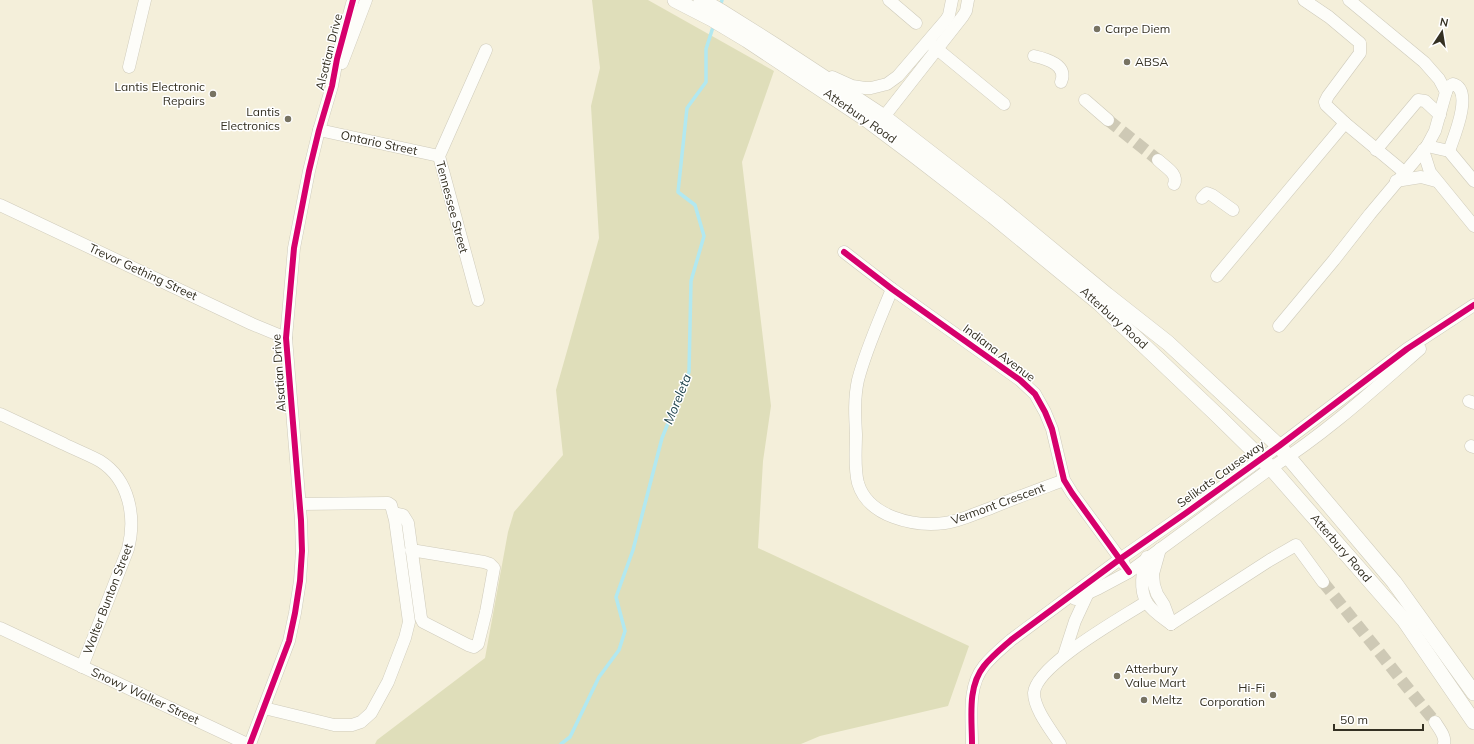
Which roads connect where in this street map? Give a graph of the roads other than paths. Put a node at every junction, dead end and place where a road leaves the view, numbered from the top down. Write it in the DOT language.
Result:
graph roads {
  1 [pos="145,0"];
  2 [pos="353,0"];
  3 [pos="366,0"];
  4 [pos="701,0"];
  5 [pos="889,0"];
  6 [pos="952,0"];
  7 [pos="968,0"];
  8 [pos="1304,0"];
  9 [pos="1349,0"];
  10 [pos="677,1"];
  11 [pos="916,23"];
  12 [pos="750,36"];
  13 [pos="932,46"];
  14 [pos="486,50"];
  15 [pos="1034,56"];
  16 [pos="129,67"];
  17 [pos="821,82"];
  18 [pos="1061,82"];
  19 [pos="332,86"];
  20 [pos="1446,92"];
  21 [pos="1085,100"];
  22 [pos="1004,104"];
  23 [pos="1440,114"];
  24 [pos="1108,120"];
  25 [pos="880,122"];
  26 [pos="1345,123"];
  27 [pos="319,130"];
  28 [pos="1425,148"];
  29 [pos="1376,150"];
  30 [pos="1449,150"];
  31 [pos="438,156"];
  32 [pos="1158,160"];
  33 [pos="1400,177"];
  34 [pos="1436,181"];
  35 [pos="1474,181"];
  36 [pos="1174,184"];
  37 [pos="1202,198"];
  38 [pos="0,205"];
  39 [pos="1233,210"];
  40 [pos="1472,219"];
  41 [pos="844,252"];
  42 [pos="1217,276"];
  43 [pos="892,289"];
  44 [pos="478,300"];
  45 [pos="1474,305"];
  46 [pos="1279,326"];
  47 [pos="1440,328"];
  48 [pos="286,338"];
  49 [pos="0,414"];
  50 [pos="1279,446"];
  51 [pos="1289,457"];
  52 [pos="1266,463"];
  53 [pos="1064,480"];
  54 [pos="300,504"];
  55 [pos="391,508"];
  56 [pos="1155,535"];
  57 [pos="1160,549"];
  58 [pos="411,550"];
  59 [pos="1120,559"];
  60 [pos="1146,559"];
  61 [pos="1129,572"];
  62 [pos="1323,582"];
  63 [pos="1088,593"];
  64 [pos="1146,602"];
  65 [pos="1057,606"];
  66 [pos="1171,624"];
  67 [pos="0,628"];
  68 [pos="1064,655"];
  69 [pos="82,667"];
  70 [pos="1474,694"];
  71 [pos="264,708"];
  72 [pos="1434,722"];
  73 [pos="1474,722"];
  74 [pos="1445,742"];
  75 [pos="247,744"];
  76 [pos="250,744"];
  77 [pos="972,744"];
  78 [pos="1060,744"];
  1 -- 16 [label="street"];
  2 -- 19 [label="street, Alsatian Drive"];
  3 -- 19 [label="street, Alsatian Drive"];
  4 -- 12 [label="main road, Atterbury Road"];
  5 -- 11 [label="street"];
  6 -- 13 [label="street"];
  7 -- 13 [label="street"];
  8 -- 26 [label="street"];
  9 -- 20 [label="street"];
  10 -- 12 [label="main road, Atterbury Road"];
  12 -- 17 [label="main road, Atterbury Road"];
  13 -- 17 [label="street"];
  13 -- 22 [label="street"];
  13 -- 25 [label="street"];
  14 -- 31 [label="street, Tennessee Street"];
  15 -- 18 [label="street"];
  17 -- 25 [label="main road, Atterbury Road"];
  19 -- 27 [label="street, Alsatian Drive"];
  20 -- 23 [label="street"];
  20 -- 30 [label="street"];
  21 -- 24 [label="street"];
  23 -- 28 [label="street"];
  23 -- 29 [label="street"];
  25 -- 50 [label="main road, Atterbury Road"];
  25 -- 52 [label="main road, Atterbury Road"];
  26 -- 29 [label="street"];
  26 -- 42 [label="street"];
  27 -- 31 [label="street, Ontario Street"];
  27 -- 48 [label="street, Alsatian Drive"];
  28 -- 30 [label="street"];
  28 -- 33 [label="street"];
  28 -- 34 [label="street"];
  29 -- 33 [label="street"];
  30 -- 35 [label="street"];
  31 -- 44 [label="street, Tennessee Street"];
  32 -- 36 [label="street"];
  33 -- 34 [label="street"];
  33 -- 46 [label="street"];
  34 -- 40 [label="street"];
  37 -- 39 [label="street"];
  38 -- 48 [label="street, Trevor Gething Street"];
  41 -- 43 [label="street, Indiana Avenue"];
  43 -- 53 [label="street, Indiana Avenue"];
  43 -- 53 [label="street, Vermont Crescent"];
  45 -- 47 [label="street, Selikats Causeway"];
  47 -- 50 [label="street, Selikats Causeway"];
  47 -- 51 [label="street, Selikats Causeway"];
  48 -- 54 [label="street, Alsatian Drive"];
  49 -- 69 [label="street, Walter Bunton Street"];
  50 -- 51 [label="main road, Atterbury Road"];
  50 -- 52 [label="street, Selikats Causeway"];
  51 -- 52 [label="street, Selikats Causeway"];
  51 -- 70 [label="main road, Atterbury Road"];
  52 -- 56 [label="street, Selikats Causeway"];
  52 -- 57 [label="street, Selikats Causeway"];
  52 -- 73 [label="main road, Atterbury Road"];
  53 -- 59 [label="street, Indiana Avenue"];
  54 -- 55 [label="street"];
  54 -- 71 [label="street, Alsatian Drive"];
  55 -- 58 [label="street"];
  55 -- 71 [label="street"];
  56 -- 59 [label="street, Selikats Causeway"];
  56 -- 60 [label="street"];
  57 -- 60 [label="street, Selikats Causeway"];
  57 -- 66 [label="street"];
  58 -- 58 [label="street"];
  59 -- 61 [label="street, Indiana Avenue"];
  59 -- 65 [label="street, Selikats Causeway"];
  60 -- 61 [label="street, Selikats Causeway"];
  60 -- 64 [label="street"];
  61 -- 63 [label="street, Selikats Causeway"];
  62 -- 66 [label="street"];
  63 -- 65 [label="street, Selikats Causeway"];
  63 -- 68 [label="street"];
  64 -- 66 [label="street"];
  64 -- 68 [label="street"];
  65 -- 77 [label="street, Selikats Causeway"];
  67 -- 69 [label="street, Snowy Walker Street"];
  68 -- 78 [label="street"];
  69 -- 75 [label="street, Snowy Walker Street"];
  71 -- 76 [label="street, Alsatian Drive"];
  72 -- 74 [label="street"];
}
